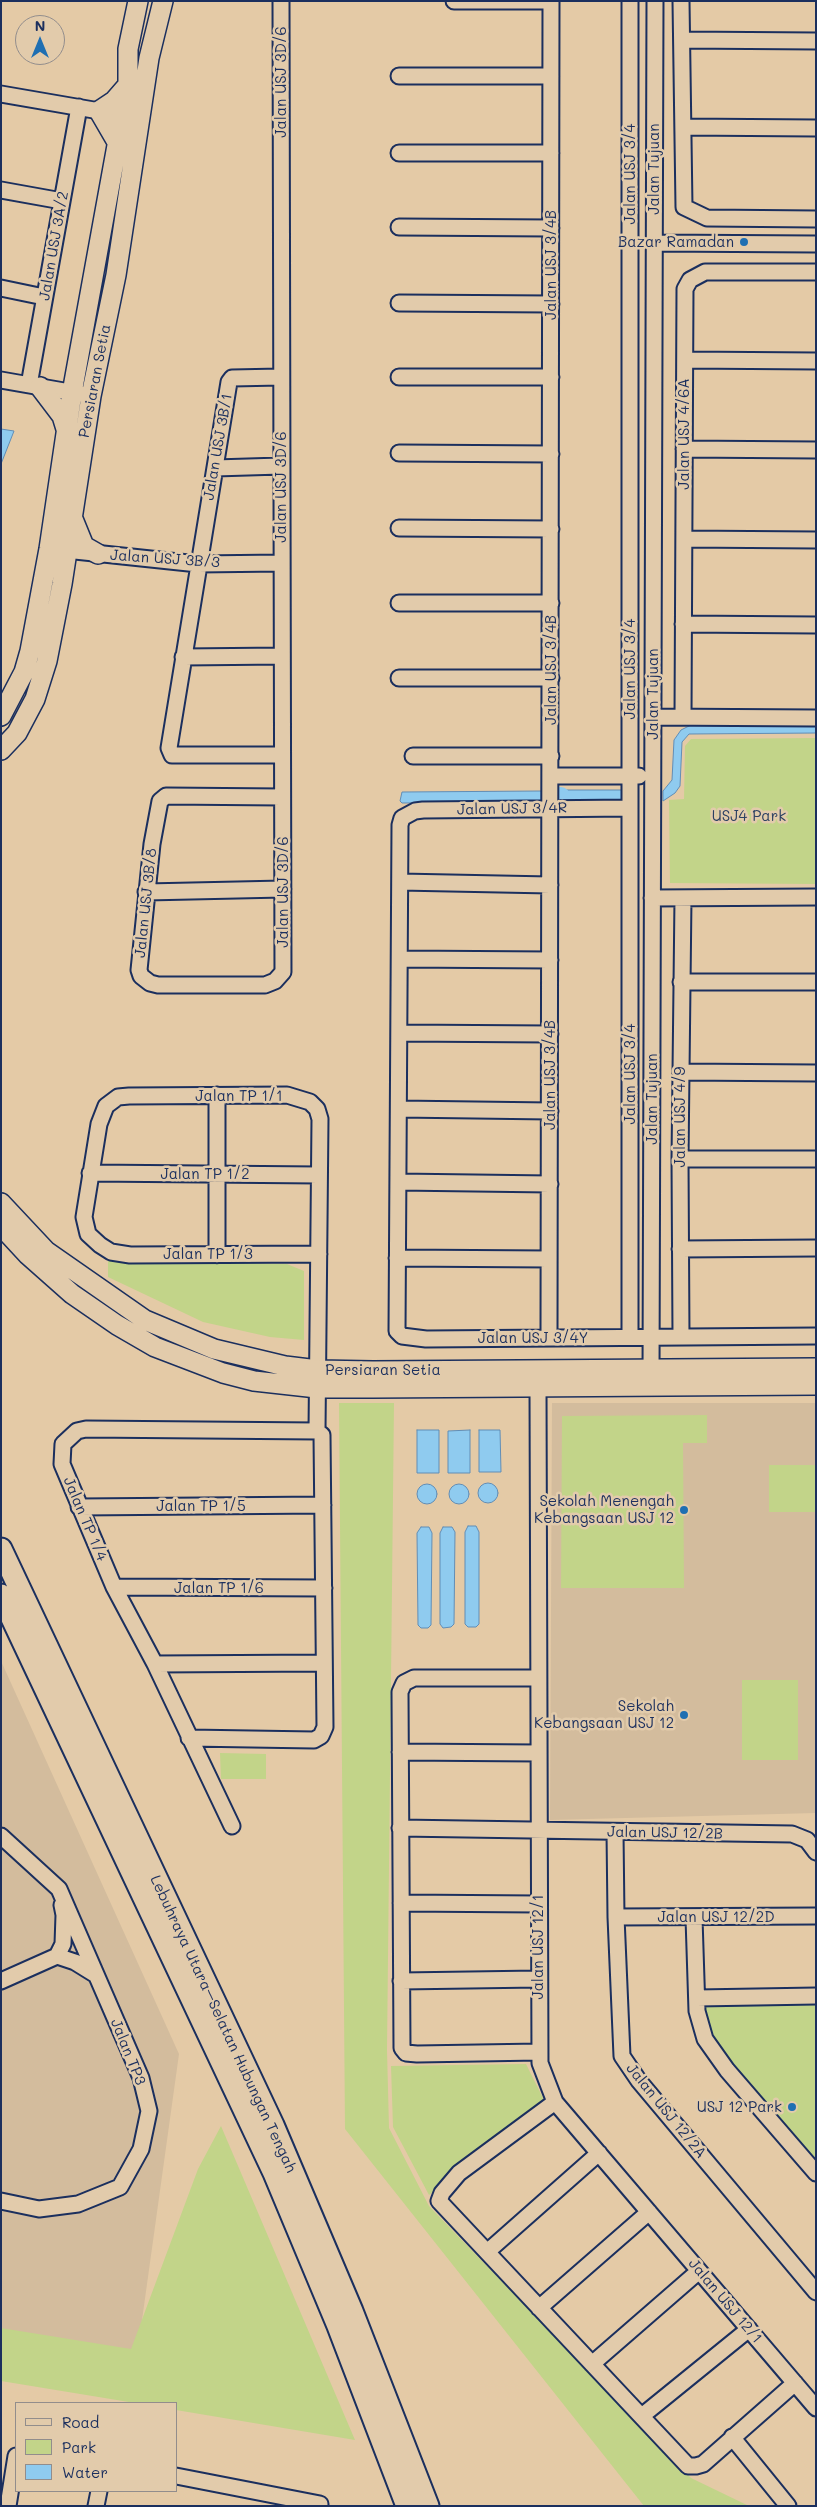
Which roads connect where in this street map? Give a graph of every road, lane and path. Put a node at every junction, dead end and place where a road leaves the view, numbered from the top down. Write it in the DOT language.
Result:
graph roads {
  1 [pos="138,1"];
  2 [pos="163,1"];
  3 [pos="281,1"];
  4 [pos="454,1"];
  5 [pos="551,1"];
  6 [pos="630,1"];
  7 [pos="655,1"];
  8 [pos="681,1"];
  9 [pos="682,40"];
  10 [pos="816,41"];
  11 [pos="399,76"];
  12 [pos="551,76"];
  13 [pos="128,85"];
  14 [pos="1,94"];
  15 [pos="79,106"];
  16 [pos="99,111"];
  17 [pos="130,116"];
  18 [pos="683,127"];
  19 [pos="816,128"];
  20 [pos="117,142"];
  21 [pos="399,153"];
  22 [pos="551,153"];
  23 [pos="1,190"];
  24 [pos="62,201"];
  25 [pos="816,219"];
  26 [pos="399,227"];
  27 [pos="551,228"];
  28 [pos="654,243"];
  29 [pos="816,244"];
  30 [pos="816,272"];
  31 [pos="1,288"];
  32 [pos="44,296"];
  33 [pos="399,303"];
  34 [pos="551,304"];
  35 [pos="685,360"];
  36 [pos="816,361"];
  37 [pos="76,373"];
  38 [pos="280,377"];
  39 [pos="399,377"];
  40 [pos="551,377"];
  41 [pos="1,380"];
  42 [pos="40,387"];
  43 [pos="72,393"];
  44 [pos="91,396"];
  45 [pos="66,429"];
  46 [pos="684,449"];
  47 [pos="816,450"];
  48 [pos="399,453"];
  49 [pos="551,454"];
  50 [pos="281,466"];
  51 [pos="214,468"];
  52 [pos="72,515"];
  53 [pos="399,528"];
  54 [pos="551,529"];
  55 [pos="684,539"];
  56 [pos="816,540"];
  57 [pos="58,550"];
  58 [pos="98,554"];
  59 [pos="281,563"];
  60 [pos="198,564"];
  61 [pos="62,584"];
  62 [pos="399,603"];
  63 [pos="551,603"];
  64 [pos="683,624"];
  65 [pos="816,625"];
  66 [pos="282,656"];
  67 [pos="183,657"];
  68 [pos="399,678"];
  69 [pos="551,678"];
  70 [pos="1,716"];
  71 [pos="653,717"];
  72 [pos="683,717"];
  73 [pos="816,718"];
  74 [pos="1,750"];
  75 [pos="282,755"];
  76 [pos="413,756"];
  77 [pos="551,756"];
  78 [pos="551,776"];
  79 [pos="630,776"];
  80 [pos="653,776"];
  81 [pos="282,797"];
  82 [pos="551,808"];
  83 [pos="630,808"];
  84 [pos="400,882"];
  85 [pos="550,885"];
  86 [pos="283,890"];
  87 [pos="146,892"];
  88 [pos="816,897"];
  89 [pos="652,898"];
  90 [pos="683,898"];
  91 [pos="400,959"];
  92 [pos="550,960"];
  93 [pos="283,972"];
  94 [pos="681,982"];
  95 [pos="816,982"];
  96 [pos="400,1033"];
  97 [pos="550,1034"];
  98 [pos="681,1072"];
  99 [pos="816,1073"];
  100 [pos="217,1095"];
  101 [pos="399,1109"];
  102 [pos="550,1111"];
  103 [pos="680,1159"];
  104 [pos="816,1159"];
  105 [pos="90,1173"];
  106 [pos="217,1174"];
  107 [pos="319,1175"];
  108 [pos="398,1182"];
  109 [pos="550,1184"];
  110 [pos="1,1204"];
  111 [pos="1,1226"];
  112 [pos="1,1238"];
  113 [pos="100,1245"];
  114 [pos="816,1248"];
  115 [pos="680,1249"];
  116 [pos="217,1254"];
  117 [pos="318,1254"];
  118 [pos="397,1258"];
  119 [pos="549,1259"];
  120 [pos="72,1294"];
  121 [pos="816,1336"];
  122 [pos="630,1337"];
  123 [pos="651,1337"];
  124 [pos="681,1337"];
  125 [pos="549,1338"];
  126 [pos="816,1368"];
  127 [pos="529,1370"];
  128 [pos="650,1378"];
  129 [pos="318,1379"];
  130 [pos="816,1385"];
  131 [pos="538,1387"];
  132 [pos="317,1431"];
  133 [pos="323,1506"];
  134 [pos="79,1507"];
  135 [pos="1,1549"];
  136 [pos="114,1587"];
  137 [pos="324,1588"];
  138 [pos="1,1595"];
  139 [pos="324,1663"];
  140 [pos="155,1664"];
  141 [pos="538,1678"];
  142 [pos="189,1738"];
  143 [pos="400,1752"];
  144 [pos="538,1753"];
  145 [pos="232,1826"];
  146 [pos="400,1828"];
  147 [pos="538,1831"];
  148 [pos="615,1832"];
  149 [pos="1,1836"];
  150 [pos="816,1852"];
  151 [pos="59,1889"];
  152 [pos="401,1903"];
  153 [pos="538,1904"];
  154 [pos="816,1916"];
  155 [pos="616,1917"];
  156 [pos="694,1918"];
  157 [pos="57,1956"];
  158 [pos="96,1974"];
  159 [pos="538,1979"];
  160 [pos="401,1981"];
  161 [pos="1,1982"];
  162 [pos="816,1996"];
  163 [pos="697,1998"];
  164 [pos="539,2052"];
  165 [pos="555,2102"];
  166 [pos="599,2153"];
  167 [pos="816,2173"];
  168 [pos="1,2200"];
  169 [pos="649,2212"];
  170 [pos="488,2252"];
  171 [pos="699,2271"];
  172 [pos="816,2292"];
  173 [pos="539,2308"];
  174 [pos="749,2329"];
  175 [pos="592,2364"];
  176 [pos="795,2383"];
  177 [pos="816,2408"];
  178 [pos="643,2415"];
  179 [pos="732,2437"];
  180 [pos="15,2462"];
  181 [pos="178,2476"];
  182 [pos="99,2492"];
  183 [pos="286,2501"];
  184 [pos="320,2504"];
  185 [pos="8,2506"];
  186 [pos="96,2506"];
  187 [pos="407,2506"];
  188 [pos="428,2506"];
  189 [pos="788,2506"];
  1 -- 13 [label="main road, Persiaran Setia"];
  2 -- 17 [label="main road, Persiaran Setia"];
  3 -- 38 [label="street, Jalan USJ 3D/6"];
  4 -- 5 [label="street"];
  5 -- 12 [label="street, Jalan USJ 3/4B"];
  6 -- 79 [label="street, Jalan USJ 3/4"];
  7 -- 28 [label="street, Jalan Tujuan"];
  8 -- 9 [label="street"];
  9 -- 10 [label="street"];
  9 -- 18 [label="street"];
  11 -- 12 [label="street"];
  12 -- 22 [label="street, Jalan USJ 3/4B"];
  13 -- 16 [label="main road"];
  13 -- 17 [label="main road, Persiaran Setia"];
  14 -- 15 [label="street"];
  15 -- 16 [label="street"];
  15 -- 24 [label="street, Jalan USJ 3A/2"];
  16 -- 17 [label="street"];
  16 -- 20 [label="main road"];
  17 -- 20 [label="main road, Persiaran Setia"];
  17 -- 44 [label="main road, Persiaran Setia"];
  18 -- 19 [label="street"];
  18 -- 25 [label="street"];
  20 -- 37 [label="main road, Persiaran Setia"];
  21 -- 22 [label="street"];
  22 -- 27 [label="street, Jalan USJ 3/4B"];
  23 -- 24 [label="street"];
  24 -- 32 [label="street, Jalan USJ 3A/2"];
  26 -- 27 [label="street"];
  27 -- 34 [label="street, Jalan USJ 3/4B"];
  28 -- 29 [label="street"];
  28 -- 71 [label="street, Jalan Tujuan"];
  30 -- 35 [label="street, Jalan USJ 4/6A"];
  31 -- 32 [label="street"];
  32 -- 42 [label="street, Jalan USJ 3A/2"];
  33 -- 34 [label="street"];
  34 -- 40 [label="street, Jalan USJ 3/4B"];
  35 -- 36 [label="street"];
  35 -- 46 [label="street, Jalan USJ 4/6A"];
  37 -- 42 [label="main road"];
  37 -- 43 [label="main road, Persiaran Setia"];
  38 -- 50 [label="street, Jalan USJ 3D/6"];
  38 -- 51 [label="street, Jalan USJ 3B/1"];
  39 -- 40 [label="street"];
  40 -- 49 [label="street, Jalan USJ 3/4B"];
  41 -- 42 [label="street"];
  42 -- 43 [label="street"];
  42 -- 45 [label="main road"];
  43 -- 44 [label="street"];
  43 -- 45 [label="main road, Persiaran Setia"];
  44 -- 52 [label="main road, Persiaran Setia"];
  45 -- 57 [label="main road, Persiaran Setia"];
  46 -- 47 [label="street"];
  46 -- 55 [label="street, Jalan USJ 4/6A"];
  48 -- 49 [label="street"];
  49 -- 54 [label="street, Jalan USJ 3/4B"];
  50 -- 51 [label="street"];
  50 -- 59 [label="street, Jalan USJ 3D/6"];
  51 -- 60 [label="street, Jalan USJ 3B/1"];
  52 -- 57 [label="main road, Persiaran Setia"];
  52 -- 58 [label="main road"];
  53 -- 54 [label="street"];
  54 -- 63 [label="street, Jalan USJ 3/4B"];
  55 -- 56 [label="street"];
  55 -- 64 [label="street, Jalan USJ 4/6A"];
  57 -- 58 [label="street, Jalan USJ 3B/3"];
  57 -- 61 [label="main road, Persiaran Setia"];
  57 -- 70 [label="main road, Persiaran Setia"];
  58 -- 60 [label="street, Jalan USJ 3B/3"];
  58 -- 61 [label="main road"];
  59 -- 60 [label="street, Jalan USJ 3B/3"];
  59 -- 66 [label="street, Jalan USJ 3D/6"];
  60 -- 67 [label="street, Jalan USJ 3B/1"];
  61 -- 74 [label="main road, Persiaran Setia"];
  62 -- 63 [label="street"];
  63 -- 69 [label="street, Jalan USJ 3/4B"];
  64 -- 65 [label="street"];
  64 -- 72 [label="street, Jalan USJ 4/6A"];
  66 -- 67 [label="street"];
  66 -- 75 [label="street, Jalan USJ 3D/6"];
  67 -- 75 [label="street, Jalan USJ 3B/1"];
  68 -- 69 [label="street"];
  69 -- 77 [label="street, Jalan USJ 3/4B"];
  71 -- 72 [label="street"];
  71 -- 80 [label="street, Jalan Tujuan"];
  72 -- 73 [label="street"];
  75 -- 81 [label="street, Jalan USJ 3D/6"];
  76 -- 77 [label="street"];
  77 -- 78 [label="street, Jalan USJ 3/4B"];
  78 -- 79 [label="street"];
  78 -- 82 [label="street, Jalan USJ 3/4B"];
  79 -- 80 [label="street"];
  79 -- 83 [label="street, Jalan USJ 3/4"];
  80 -- 89 [label="street, Jalan Tujuan"];
  81 -- 86 [label="street, Jalan USJ 3D/6"];
  81 -- 87 [label="street, Jalan USJ 3B/8"];
  82 -- 83 [label="street, Jalan USJ 3/4R"];
  82 -- 84 [label="street, Jalan USJ 3/4R"];
  82 -- 85 [label="street, Jalan USJ 3/4B"];
  83 -- 122 [label="street, Jalan USJ 3/4"];
  84 -- 85 [label="street"];
  84 -- 91 [label="street"];
  85 -- 92 [label="street, Jalan USJ 3/4B"];
  86 -- 87 [label="street"];
  86 -- 93 [label="street, Jalan USJ 3D/6"];
  87 -- 93 [label="street, Jalan USJ 3B/8"];
  88 -- 90 [label="street"];
  89 -- 90 [label="street"];
  89 -- 123 [label="street, Jalan Tujuan"];
  90 -- 94 [label="street, Jalan USJ 4/9"];
  91 -- 92 [label="street"];
  91 -- 96 [label="street"];
  92 -- 97 [label="street, Jalan USJ 3/4B"];
  94 -- 95 [label="street"];
  94 -- 98 [label="street, Jalan USJ 4/9"];
  96 -- 97 [label="street"];
  96 -- 101 [label="street"];
  97 -- 102 [label="street, Jalan USJ 3/4B"];
  98 -- 99 [label="street"];
  98 -- 103 [label="street, Jalan USJ 4/9"];
  100 -- 105 [label="street, Jalan TP 1/1"];
  100 -- 106 [label="street"];
  100 -- 107 [label="street, Jalan TP 1/1"];
  101 -- 102 [label="street"];
  101 -- 108 [label="street"];
  102 -- 109 [label="street, Jalan USJ 3/4B"];
  103 -- 104 [label="street"];
  103 -- 115 [label="street, Jalan USJ 4/9"];
  105 -- 106 [label="street, Jalan TP 1/2"];
  105 -- 113 [label="street, Jalan TP 1/1"];
  106 -- 107 [label="street, Jalan TP 1/2"];
  106 -- 116 [label="street"];
  107 -- 117 [label="street, Jalan TP 1/1"];
  108 -- 109 [label="street"];
  108 -- 118 [label="street"];
  109 -- 119 [label="street, Jalan USJ 3/4B"];
  110 -- 129 [label="main road, Persiaran Setia"];
  111 -- 120 [label="main road, Persiaran Setia"];
  112 -- 120 [label="main road"];
  113 -- 116 [label="street, Jalan TP 1/3"];
  114 -- 115 [label="street"];
  115 -- 124 [label="street, Jalan USJ 4/9"];
  116 -- 117 [label="street, Jalan TP 1/3"];
  117 -- 129 [label="street, Jalan TP 1/1"];
  118 -- 119 [label="street"];
  118 -- 125 [label="street, Jalan USJ 3/4Y"];
  119 -- 125 [label="street, Jalan USJ 3/4B"];
  120 -- 129 [label="main road, Persiaran Setia"];
  121 -- 124 [label="street, Jalan USJ 3/4Y"];
  122 -- 123 [label="street, Jalan USJ 3/4Y"];
  122 -- 125 [label="street, Jalan USJ 3/4Y"];
  123 -- 124 [label="street, Jalan USJ 3/4Y"];
  123 -- 128 [label="street, Jalan Tujuan"];
  126 -- 128 [label="main road, Persiaran Setia"];
  127 -- 128 [label="main road, Persiaran Setia"];
  127 -- 129 [label="main road, Persiaran Setia"];
  127 -- 131 [label="main road"];
  128 -- 130 [label="main road, Persiaran Setia"];
  128 -- 131 [label="main road, Persiaran Setia"];
  129 -- 131 [label="main road, Persiaran Setia"];
  129 -- 132 [label="street"];
  131 -- 141 [label="street, Jalan USJ 12/1"];
  132 -- 133 [label="street"];
  132 -- 134 [label="street, Jalan TP 1/4"];
  133 -- 134 [label="street, Jalan TP 1/5"];
  133 -- 137 [label="street"];
  134 -- 136 [label="street, Jalan TP 1/4"];
  135 -- 188 [label="highway, Lebuhraya Utara–Selatan Hubungan Tengah"];
  136 -- 137 [label="street, Jalan TP 1/6"];
  136 -- 140 [label="street, Jalan TP 1/4"];
  137 -- 139 [label="street"];
  138 -- 187 [label="highway, Lebuhraya Utara–Selatan Hubungan Tengah"];
  139 -- 140 [label="street"];
  139 -- 142 [label="street"];
  140 -- 142 [label="street, Jalan TP 1/4"];
  141 -- 143 [label="street"];
  141 -- 144 [label="street, Jalan USJ 12/1"];
  142 -- 145 [label="street, Jalan TP 1/4"];
  143 -- 144 [label="street"];
  143 -- 146 [label="street"];
  144 -- 147 [label="street, Jalan USJ 12/1"];
  146 -- 147 [label="street, Jalan USJ 12/2B"];
  146 -- 152 [label="street"];
  147 -- 148 [label="street, Jalan USJ 12/2B"];
  147 -- 153 [label="street, Jalan USJ 12/1"];
  148 -- 150 [label="street, Jalan USJ 12/2B"];
  148 -- 155 [label="street, Jalan USJ 12/2A"];
  149 -- 151 [label="street, Jalan TP3"];
  151 -- 157 [label="street"];
  151 -- 158 [label="street, Jalan TP3"];
  152 -- 153 [label="street"];
  152 -- 160 [label="street"];
  153 -- 159 [label="street, Jalan USJ 12/1"];
  154 -- 156 [label="street, Jalan USJ 12/2D"];
  155 -- 156 [label="street, Jalan USJ 12/2D"];
  155 -- 172 [label="street, Jalan USJ 12/2A"];
  156 -- 163 [label="street"];
  157 -- 158 [label="street"];
  157 -- 161 [label="street"];
  158 -- 168 [label="street, Jalan TP3"];
  159 -- 160 [label="street"];
  159 -- 164 [label="street, Jalan USJ 12/1"];
  160 -- 164 [label="street"];
  162 -- 163 [label="street"];
  163 -- 167 [label="street"];
  164 -- 165 [label="street, Jalan USJ 12/1"];
  165 -- 166 [label="street, Jalan USJ 12/1"];
  165 -- 170 [label="street"];
  166 -- 169 [label="street, Jalan USJ 12/1"];
  166 -- 170 [label="street"];
  169 -- 171 [label="street, Jalan USJ 12/1"];
  169 -- 173 [label="street"];
  170 -- 173 [label="street"];
  171 -- 174 [label="street, Jalan USJ 12/1"];
  171 -- 175 [label="street"];
  173 -- 175 [label="street"];
  174 -- 176 [label="street, Jalan USJ 12/1"];
  174 -- 178 [label="street"];
  175 -- 178 [label="street"];
  176 -- 177 [label="street, Jalan USJ 12/1"];
  176 -- 179 [label="street"];
  178 -- 179 [label="street"];
  179 -- 189 [label="street"];
  180 -- 185 [label="street"];
  181 -- 183 [label="street"];
  182 -- 186 [label="street"];
  183 -- 184 [label="street"];
}
